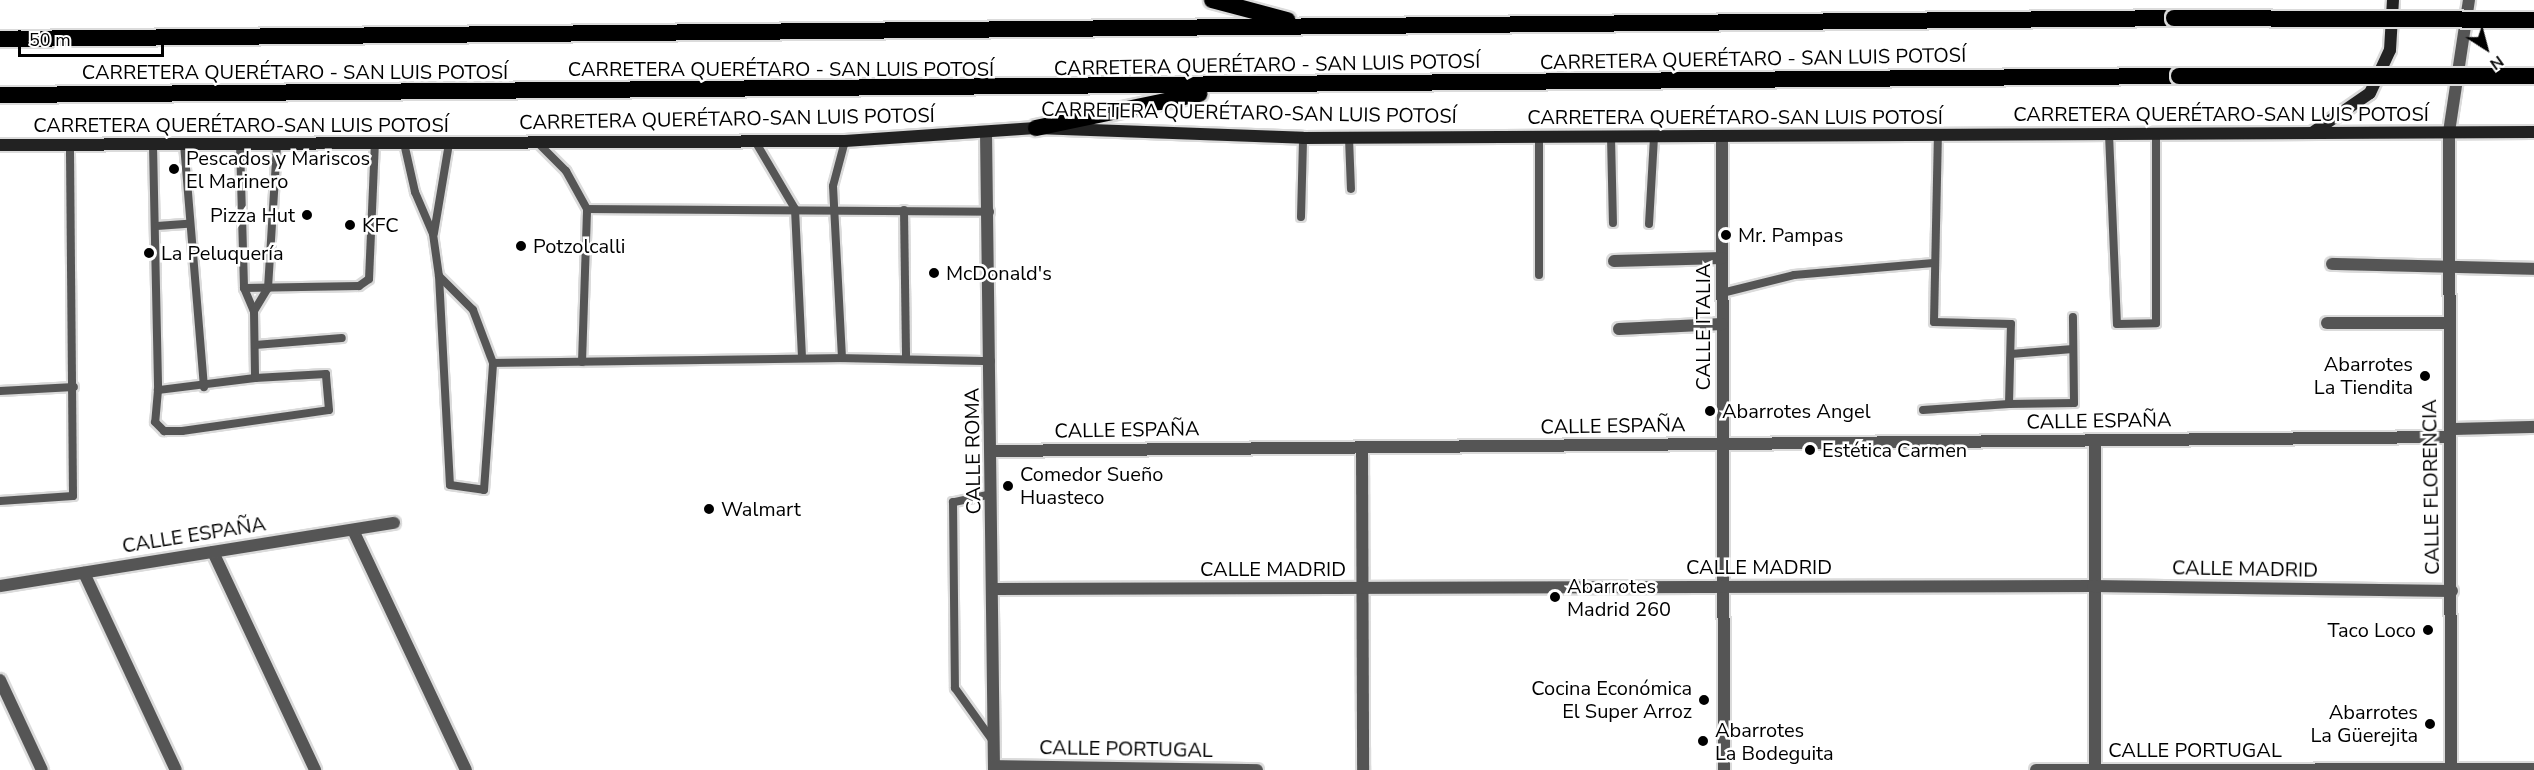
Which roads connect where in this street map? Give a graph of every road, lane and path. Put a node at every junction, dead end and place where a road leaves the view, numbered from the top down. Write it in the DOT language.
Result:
graph roads {
  1 [pos="1212,0"];
  2 [pos="2393,0"];
  3 [pos="2469,0"];
  4 [pos="2534,20"];
  5 [pos="1308,25"];
  6 [pos="0,39"];
  7 [pos="2534,76"];
  8 [pos="1237,87"];
  9 [pos="0,95"];
  10 [pos="1036,128"];
  11 [pos="986,132"];
  12 [pos="2449,132"];
  13 [pos="2534,132"];
  14 [pos="2311,133"];
  15 [pos="2109,134"];
  16 [pos="2156,134"];
  17 [pos="1938,135"];
  18 [pos="1722,136"];
  19 [pos="1539,137"];
  20 [pos="1611,137"];
  21 [pos="1654,137"];
  22 [pos="1303,138"];
  23 [pos="1349,138"];
  24 [pos="755,141"];
  25 [pos="845,141"];
  26 [pos="537,142"];
  27 [pos="375,143"];
  28 [pos="404,143"];
  29 [pos="449,143"];
  30 [pos="153,144"];
  31 [pos="183,144"];
  32 [pos="240,144"];
  33 [pos="277,144"];
  34 [pos="0,145"];
  35 [pos="70,145"];
  36 [pos="1351,189"];
  37 [pos="834,207"];
  38 [pos="587,209"];
  39 [pos="795,209"];
  40 [pos="904,210"];
  41 [pos="991,212"];
  42 [pos="1301,217"];
  43 [pos="1613,223"];
  44 [pos="188,224"];
  45 [pos="1649,224"];
  46 [pos="157,226"];
  47 [pos="433,234"];
  48 [pos="1722,258"];
  49 [pos="1614,261"];
  50 [pos="1933,263"];
  51 [pos="2331,264"];
  52 [pos="2449,267"];
  53 [pos="2534,269"];
  54 [pos="1539,274"];
  55 [pos="439,276"];
  56 [pos="244,288"];
  57 [pos="268,288"];
  58 [pos="1722,293"];
  59 [pos="254,311"];
  60 [pos="2073,317"];
  61 [pos="2327,322"];
  62 [pos="2450,323"];
  63 [pos="1722,324"];
  64 [pos="1619,329"];
  65 [pos="342,338"];
  66 [pos="255,345"];
  67 [pos="2073,349"];
  68 [pos="2011,354"];
  69 [pos="802,358"];
  70 [pos="842,358"];
  71 [pos="906,359"];
  72 [pos="991,360"];
  73 [pos="582,362"];
  74 [pos="493,363"];
  75 [pos="255,378"];
  76 [pos="74,387"];
  77 [pos="204,387"];
  78 [pos="158,390"];
  79 [pos="0,392"];
  80 [pos="2009,404"];
  81 [pos="1923,410"];
  82 [pos="2534,427"];
  83 [pos="2450,433"];
  84 [pos="2095,441"];
  85 [pos="1723,444"];
  86 [pos="1362,448"];
  87 [pos="992,451"];
  88 [pos="992,494"];
  89 [pos="0,501"];
  90 [pos="394,523"];
  91 [pos="353,530"];
  92 [pos="213,552"];
  93 [pos="84,573"];
  94 [pos="0,586"];
  95 [pos="2092,586"];
  96 [pos="1723,587"];
  97 [pos="1361,588"];
  98 [pos="994,589"];
  99 [pos="2452,591"];
  100 [pos="0,680"];
  101 [pos="993,741"];
  102 [pos="994,768"];
  103 [pos="2534,769"];
  104 [pos="42,770"];
  105 [pos="176,770"];
  106 [pos="315,770"];
  107 [pos="466,770"];
  108 [pos="1257,770"];
  109 [pos="1363,770"];
  110 [pos="1724,770"];
  111 [pos="2036,770"];
  112 [pos="2095,770"];
  113 [pos="2451,770"];
  1 -- 5 [label="highway"];
  2 -- 14 [label="main road"];
  3 -- 12 [label="street, CALLE FLORENCIA"];
  4 -- 5 [label="highway, CARRETERA QUERÉTARO - SAN LUIS POTOSÍ, bridge"];
  5 -- 6 [label="highway, CARRETERA QUERÉTARO - SAN LUIS POTOSÍ"];
  7 -- 8 [label="highway, CARRETERA QUERÉTARO - SAN LUIS POTOSÍ, bridge"];
  8 -- 9 [label="highway, CARRETERA QUERÉTARO - SAN LUIS POTOSÍ"];
  8 -- 10 [label="highway"];
  10 -- 11 [label="main road, CARRETERA QUERÉTARO-SAN LUIS POTOSÍ"];
  10 -- 22 [label="main road, CARRETERA QUERÉTARO-SAN LUIS POTOSÍ"];
  11 -- 25 [label="main road, CARRETERA QUERÉTARO-SAN LUIS POTOSÍ"];
  11 -- 41 [label="street, CALLE ROMA"];
  12 -- 13 [label="main road, CARRETERA QUERÉTARO-SAN LUIS POTOSÍ"];
  12 -- 14 [label="main road, CARRETERA QUERÉTARO-SAN LUIS POTOSÍ"];
  12 -- 52 [label="street, CALLE FLORENCIA"];
  14 -- 16 [label="main road, CARRETERA QUERÉTARO-SAN LUIS POTOSÍ"];
  15 -- 16 [label="main road, CARRETERA QUERÉTARO-SAN LUIS POTOSÍ"];
  15 -- 16 [label="lane"];
  15 -- 17 [label="main road, CARRETERA QUERÉTARO-SAN LUIS POTOSÍ"];
  17 -- 18 [label="main road, CARRETERA QUERÉTARO-SAN LUIS POTOSÍ"];
  17 -- 50 [label="lane"];
  18 -- 21 [label="main road, CARRETERA QUERÉTARO-SAN LUIS POTOSÍ"];
  18 -- 48 [label="street, CALLE ITALIA"];
  19 -- 20 [label="main road, CARRETERA QUERÉTARO-SAN LUIS POTOSÍ"];
  19 -- 23 [label="main road, CARRETERA QUERÉTARO-SAN LUIS POTOSÍ"];
  19 -- 54 [label="lane"];
  20 -- 21 [label="main road, CARRETERA QUERÉTARO-SAN LUIS POTOSÍ"];
  20 -- 43 [label="lane"];
  21 -- 45 [label="lane"];
  22 -- 23 [label="main road, CARRETERA QUERÉTARO-SAN LUIS POTOSÍ"];
  22 -- 42 [label="lane"];
  23 -- 36 [label="lane"];
  24 -- 25 [label="main road, CARRETERA QUERÉTARO-SAN LUIS POTOSÍ"];
  24 -- 26 [label="main road, CARRETERA QUERÉTARO-SAN LUIS POTOSÍ"];
  24 -- 39 [label="lane"];
  25 -- 37 [label="lane"];
  26 -- 29 [label="main road, CARRETERA QUERÉTARO-SAN LUIS POTOSÍ"];
  26 -- 38 [label="lane"];
  27 -- 28 [label="main road, CARRETERA QUERÉTARO-SAN LUIS POTOSÍ"];
  27 -- 33 [label="main road, CARRETERA QUERÉTARO-SAN LUIS POTOSÍ"];
  27 -- 57 [label="lane"];
  28 -- 29 [label="main road, CARRETERA QUERÉTARO-SAN LUIS POTOSÍ"];
  28 -- 47 [label="lane"];
  29 -- 47 [label="lane"];
  30 -- 31 [label="main road, CARRETERA QUERÉTARO-SAN LUIS POTOSÍ"];
  30 -- 35 [label="main road, CARRETERA QUERÉTARO-SAN LUIS POTOSÍ"];
  30 -- 46 [label="lane"];
  31 -- 32 [label="main road, CARRETERA QUERÉTARO-SAN LUIS POTOSÍ"];
  31 -- 44 [label="lane"];
  32 -- 33 [label="main road, CARRETERA QUERÉTARO-SAN LUIS POTOSÍ"];
  32 -- 56 [label="lane"];
  33 -- 57 [label="lane"];
  34 -- 35 [label="main road, CARRETERA QUERÉTARO-SAN LUIS POTOSÍ"];
  35 -- 76 [label="lane"];
  37 -- 39 [label="lane"];
  37 -- 40 [label="lane"];
  37 -- 70 [label="lane"];
  38 -- 39 [label="lane"];
  38 -- 73 [label="lane"];
  39 -- 69 [label="lane"];
  40 -- 41 [label="lane"];
  40 -- 71 [label="lane"];
  41 -- 72 [label="street, CALLE ROMA"];
  44 -- 46 [label="lane"];
  44 -- 77 [label="lane"];
  46 -- 78 [label="lane"];
  47 -- 55 [label="lane"];
  48 -- 49 [label="street"];
  48 -- 58 [label="street, CALLE ITALIA"];
  50 -- 58 [label="lane"];
  50 -- 68 [label="lane"];
  51 -- 52 [label="street"];
  52 -- 53 [label="street"];
  52 -- 62 [label="street, CALLE FLORENCIA"];
  55 -- 74 [label="lane"];
  55 -- 74 [label="lane"];
  56 -- 57 [label="lane"];
  56 -- 59 [label="lane"];
  57 -- 59 [label="lane"];
  58 -- 63 [label="street, CALLE ITALIA"];
  59 -- 66 [label="lane"];
  60 -- 67 [label="lane"];
  61 -- 62 [label="street"];
  62 -- 83 [label="street, CALLE FLORENCIA"];
  63 -- 64 [label="street"];
  63 -- 85 [label="street, CALLE ITALIA"];
  65 -- 66 [label="lane"];
  66 -- 75 [label="lane"];
  67 -- 68 [label="lane"];
  67 -- 80 [label="lane"];
  68 -- 80 [label="lane"];
  69 -- 70 [label="lane"];
  69 -- 73 [label="lane"];
  70 -- 71 [label="lane"];
  71 -- 72 [label="lane"];
  72 -- 87 [label="street, CALLE ROMA"];
  73 -- 74 [label="lane"];
  75 -- 77 [label="lane"];
  75 -- 78 [label="lane"];
  76 -- 79 [label="lane"];
  76 -- 89 [label="lane"];
  77 -- 78 [label="lane"];
  80 -- 81 [label="lane"];
  82 -- 83 [label="street, CALLE ESPAÑA"];
  83 -- 84 [label="street, CALLE ESPAÑA"];
  83 -- 99 [label="street, CALLE FLORENCIA"];
  84 -- 85 [label="street, CALLE ESPAÑA"];
  84 -- 95 [label="street"];
  85 -- 86 [label="street, CALLE ESPAÑA"];
  85 -- 96 [label="street, CALLE ITALIA"];
  86 -- 87 [label="street, CALLE ESPAÑA"];
  86 -- 97 [label="street"];
  87 -- 88 [label="street, CALLE ROMA"];
  88 -- 98 [label="street, CALLE ROMA"];
  88 -- 101 [label="lane"];
  90 -- 91 [label="street, CALLE ESPAÑA"];
  91 -- 92 [label="street, CALLE ESPAÑA"];
  91 -- 107 [label="street"];
  92 -- 93 [label="street, CALLE ESPAÑA"];
  92 -- 106 [label="street"];
  93 -- 94 [label="street, CALLE ESPAÑA"];
  93 -- 105 [label="street"];
  95 -- 96 [label="street, CALLE MADRID"];
  95 -- 99 [label="street, CALLE MADRID"];
  95 -- 112 [label="street"];
  96 -- 97 [label="street, CALLE MADRID"];
  96 -- 110 [label="street, CALLE ITALIA"];
  97 -- 98 [label="street, CALLE MADRID"];
  97 -- 109 [label="street"];
  98 -- 101 [label="street, CALLE ROMA"];
  99 -- 113 [label="street, CALLE FLORENCIA"];
  100 -- 104 [label="street"];
  101 -- 102 [label="street, CALLE ROMA"];
  102 -- 108 [label="street, CALLE PORTUGAL"];
  103 -- 113 [label="street, CALLE PORTUGAL"];
  111 -- 112 [label="street, CALLE PORTUGAL"];
  112 -- 113 [label="street, CALLE PORTUGAL"];
}
